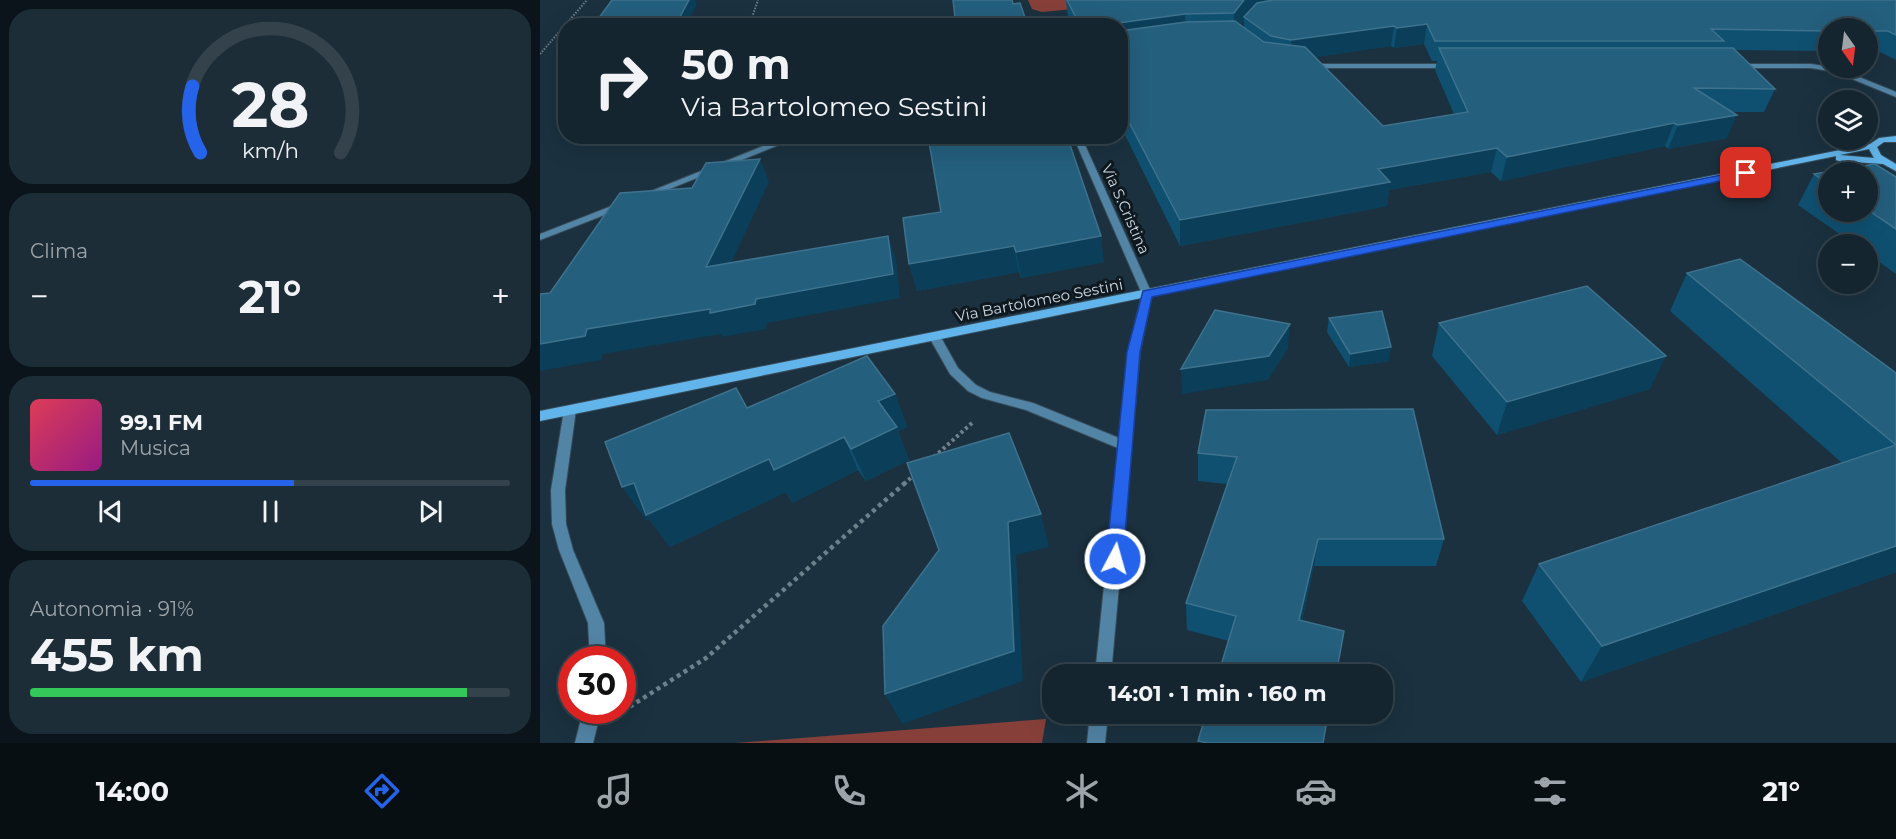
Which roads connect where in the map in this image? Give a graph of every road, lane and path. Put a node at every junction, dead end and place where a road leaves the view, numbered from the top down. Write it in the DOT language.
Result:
graph roads {
  1 [pos="587,0"];
  2 [pos="758,0"];
  3 [pos="571,18"];
  4 [pos="752,18"];
  5 [pos="558,33"];
  6 [pos="540,54"];
  7 [pos="1299,66"];
  8 [pos="1462,66"];
  9 [pos="1729,66"];
  10 [pos="1894,95"];
  11 [pos="1896,139"];
  12 [pos="1878,143"];
  13 [pos="777,144"];
  14 [pos="1081,144"];
  15 [pos="1856,150"];
  16 [pos="1873,150"];
  17 [pos="1826,157"];
  18 [pos="1885,162"];
  19 [pos="1896,168"];
  20 [pos="639,198"];
  21 [pos="628,202"];
  22 [pos="540,237"];
  23 [pos="1147,294"];
  24 [pos="935,337"];
  25 [pos="999,399"];
  26 [pos="570,410"];
  27 [pos="540,416"];
  28 [pos="1126,446"];
  29 [pos="926,465"];
  30 [pos="917,472"];
  31 [pos="597,646"];
  32 [pos="1104,664"];
  33 [pos="1098,724"];
  34 [pos="586,738"];
  35 [pos="1096,743"];
  1 -- 3 [label="path"];
  2 -- 4 [label="path"];
  5 -- 6 [label="path"];
  7 -- 8 [label="street"];
  9 -- 10 [label="street"];
  11 -- 12 [label="main road"];
  13 -- 20 [label="street"];
  14 -- 23 [label="street, Via S.Cristina"];
  15 -- 17 [label="main road"];
  16 -- 18 [label="main road"];
  17 -- 18 [label="main road"];
  17 -- 23 [label="main road, Via Bartolomeo Sestini"];
  18 -- 19 [label="main road"];
  21 -- 22 [label="street"];
  23 -- 24 [label="main road, Via Bartolomeo Sestini"];
  23 -- 28 [label="street"];
  24 -- 25 [label="street"];
  24 -- 26 [label="main road, Via Bartolomeo Sestini"];
  25 -- 28 [label="street"];
  25 -- 29 [label="path"];
  26 -- 27 [label="main road, Via Bartolomeo Sestini"];
  26 -- 31 [label="street"];
  28 -- 32 [label="street"];
  30 -- 34 [label="path"];
  33 -- 35 [label="street"];
}
